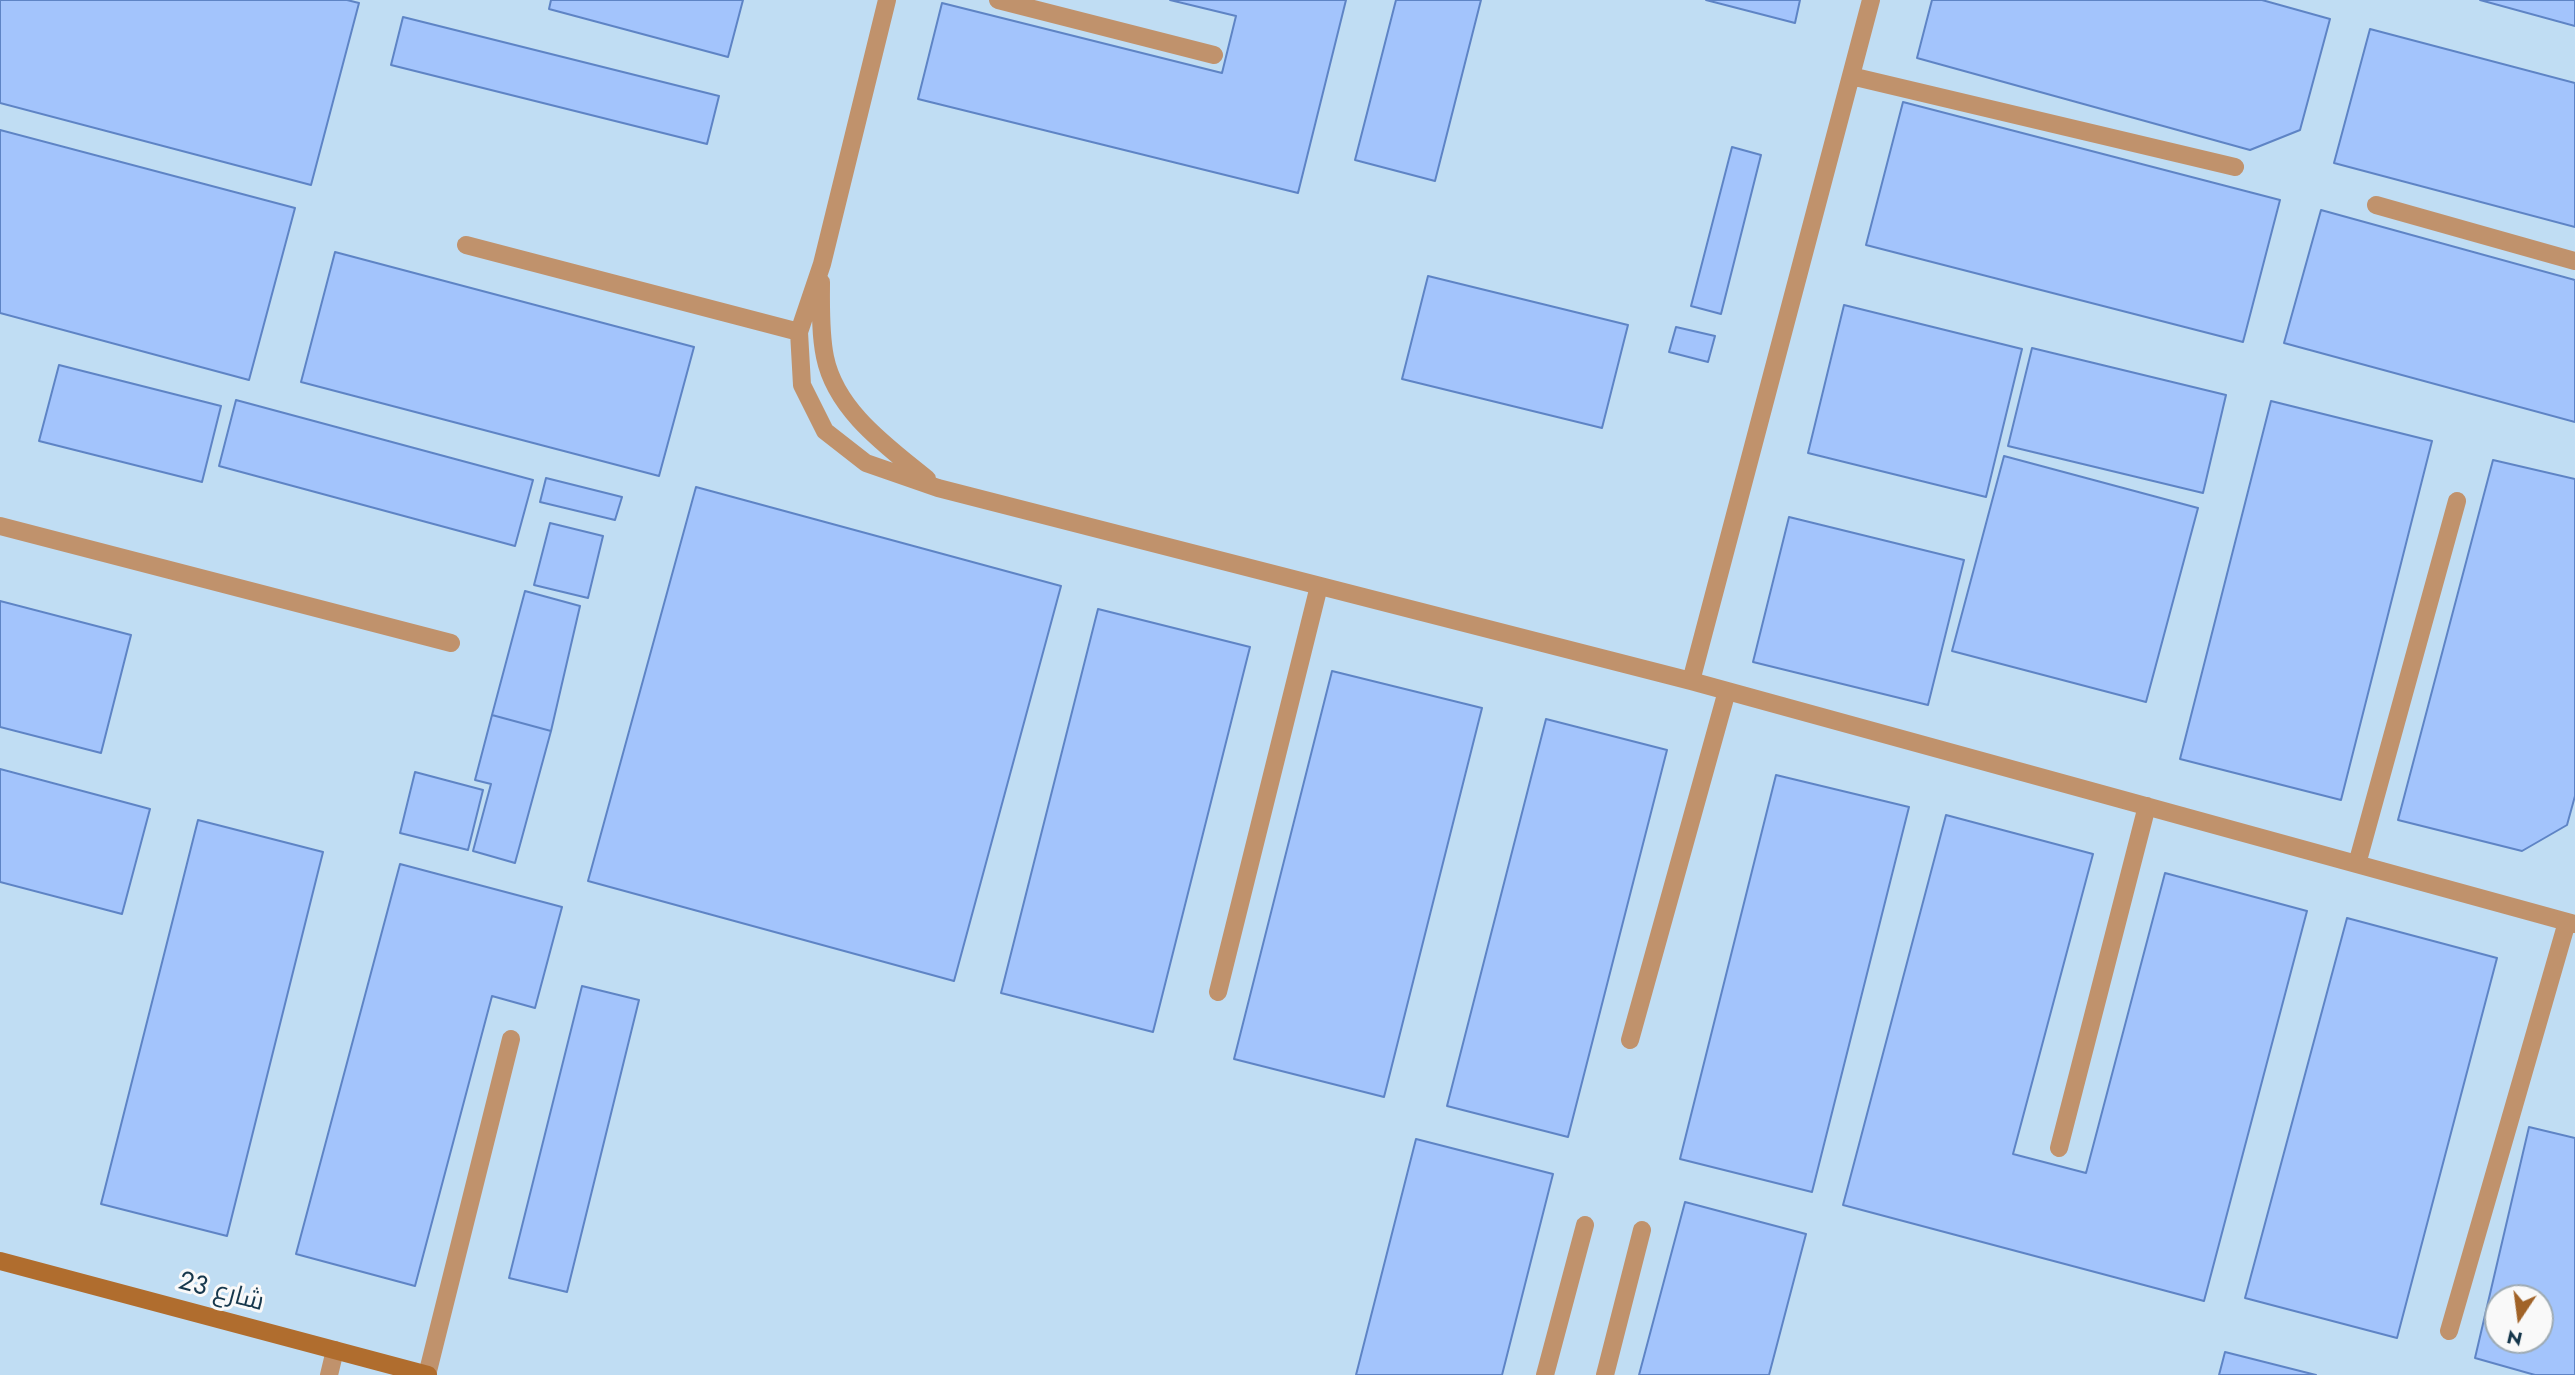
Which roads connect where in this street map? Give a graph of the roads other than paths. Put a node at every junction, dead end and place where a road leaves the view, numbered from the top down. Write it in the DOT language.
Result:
graph roads {
  1 [pos="887,0"];
  2 [pos="998,0"];
  3 [pos="1871,0"];
  4 [pos="1214,55"];
  5 [pos="1850,76"];
  6 [pos="2235,167"];
  7 [pos="2376,205"];
  8 [pos="466,245"];
  9 [pos="2575,261"];
  10 [pos="821,264"];
  11 [pos="799,332"];
  12 [pos="938,488"];
  13 [pos="2457,501"];
  14 [pos="0,527"];
  15 [pos="1319,586"];
  16 [pos="451,643"];
  17 [pos="1691,681"];
  18 [pos="1727,691"];
  19 [pos="2147,806"];
  20 [pos="2357,864"];
  21 [pos="2571,923"];
  22 [pos="1218,992"];
  23 [pos="511,1039"];
  24 [pos="1630,1040"];
  25 [pos="2059,1148"];
  26 [pos="1584,1226"];
  27 [pos="1642,1230"];
  28 [pos="0,1261"];
  29 [pos="2449,1331"];
  30 [pos="335,1350"];
  31 [pos="329,1375"];
  32 [pos="428,1375"];
  33 [pos="1545,1375"];
  34 [pos="1605,1375"];
  1 -- 10 [label="lane"];
  2 -- 4 [label="lane"];
  3 -- 5 [label="lane"];
  5 -- 6 [label="lane"];
  5 -- 17 [label="lane"];
  7 -- 9 [label="lane"];
  8 -- 11 [label="lane"];
  10 -- 11 [label="lane"];
  10 -- 12 [label="lane"];
  11 -- 12 [label="lane"];
  12 -- 15 [label="lane"];
  13 -- 20 [label="lane"];
  14 -- 16 [label="lane"];
  15 -- 17 [label="lane"];
  15 -- 22 [label="lane"];
  17 -- 18 [label="lane"];
  18 -- 19 [label="lane"];
  18 -- 24 [label="lane"];
  19 -- 20 [label="lane"];
  19 -- 25 [label="lane"];
  20 -- 21 [label="lane"];
  21 -- 29 [label="lane"];
  23 -- 32 [label="lane"];
  26 -- 33 [label="lane"];
  27 -- 34 [label="lane"];
  28 -- 30 [label="street, شارع 23"];
  30 -- 31 [label="lane"];
  30 -- 32 [label="street, شارع 23"];
}
